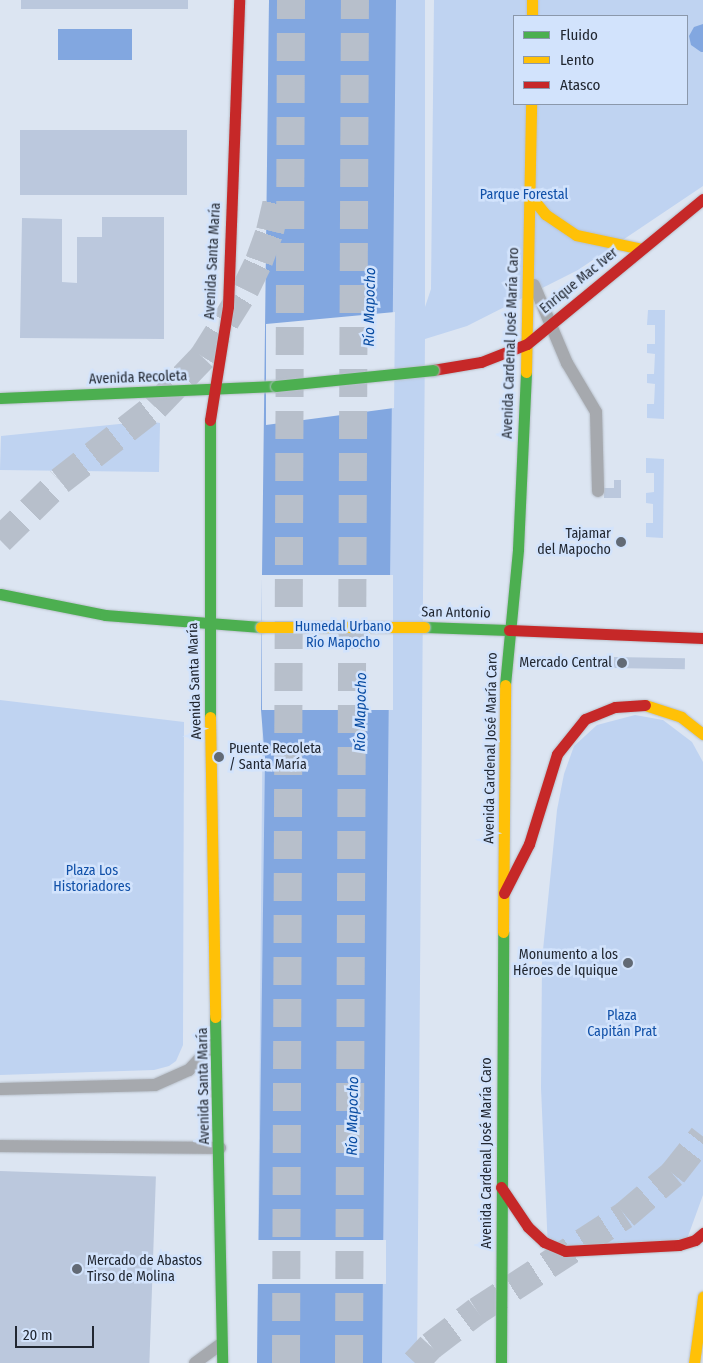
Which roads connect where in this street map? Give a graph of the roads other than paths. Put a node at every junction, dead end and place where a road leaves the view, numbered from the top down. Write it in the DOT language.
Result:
graph roads {
  1 [pos="239,0"];
  2 [pos="532,0"];
  3 [pos="532,15"];
  4 [pos="530,105"];
  5 [pos="529,194"];
  6 [pos="703,199"];
  7 [pos="679,218"];
  8 [pos="695,220"];
  9 [pos="642,249"];
  10 [pos="528,271"];
  11 [pos="552,322"];
  12 [pos="527,344"];
  13 [pos="276,386"];
  14 [pos="213,390"];
  15 [pos="0,398"];
  16 [pos="598,492"];
  17 [pos="0,594"];
  18 [pos="208,624"];
  19 [pos="509,630"];
  20 [pos="703,638"];
  21 [pos="703,734"];
  22 [pos="504,893"];
  23 [pos="218,1024"];
  24 [pos="0,1089"];
  25 [pos="0,1146"];
  26 [pos="220,1148"];
  27 [pos="501,1187"];
  28 [pos="703,1233"];
  29 [pos="703,1297"];
  30 [pos="222,1343"];
  31 [pos="195,1363"];
  32 [pos="222,1363"];
  33 [pos="501,1363"];
  34 [pos="694,1363"];
  1 -- 14 [label="main road, Avenida Santa María"];
  2 -- 3 [label="main road"];
  4 -- 5 [label="main road, Avenida Cardenal José María Caro"];
  5 -- 9 [label="main road"];
  5 -- 10 [label="main road, Avenida Cardenal José María Caro"];
  6 -- 7 [label="main road, Enrique Mac Iver"];
  7 -- 8 [label="main road"];
  7 -- 9 [label="main road, Enrique Mac Iver"];
  9 -- 11 [label="main road, Enrique Mac Iver"];
  10 -- 11 [label="lane"];
  10 -- 12 [label="main road, Avenida Cardenal José María Caro"];
  11 -- 12 [label="main road, Enrique Mac Iver"];
  11 -- 16 [label="lane"];
  12 -- 13 [label="main road, Enrique Mac Iver, bridge"];
  12 -- 19 [label="main road, Avenida Cardenal José María Caro"];
  13 -- 14 [label="main road, Avenida Recoleta"];
  14 -- 15 [label="main road, Avenida Recoleta"];
  14 -- 18 [label="main road, Avenida Santa María"];
  17 -- 18 [label="main road"];
  18 -- 19 [label="main road, San Antonio, bridge"];
  18 -- 23 [label="main road, Avenida Santa María"];
  19 -- 20 [label="main road, San Antonio"];
  19 -- 22 [label="main road, Avenida Cardenal José María Caro"];
  21 -- 22 [label="main road"];
  22 -- 27 [label="main road, Avenida Cardenal José María Caro"];
  23 -- 24 [label="lane"];
  23 -- 26 [label="main road, Avenida Santa María"];
  25 -- 26 [label="lane"];
  26 -- 30 [label="main road, Avenida Santa María"];
  27 -- 28 [label="main road"];
  27 -- 33 [label="main road, Avenida Cardenal José María Caro"];
  29 -- 34 [label="main road"];
  30 -- 31 [label="lane"];
  30 -- 32 [label="main road, Avenida Santa María"];
}
